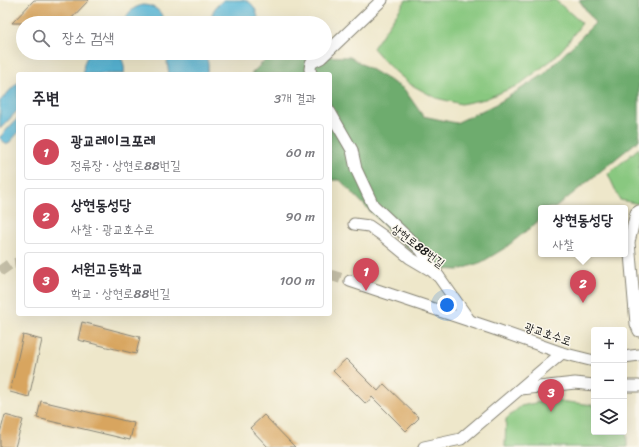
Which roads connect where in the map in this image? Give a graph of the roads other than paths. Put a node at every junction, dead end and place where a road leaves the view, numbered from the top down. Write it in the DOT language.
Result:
graph roads {
  1 [pos="382,0"];
  2 [pos="332,48"];
  3 [pos="317,60"];
  4 [pos="311,72"];
  5 [pos="332,115"];
  6 [pos="639,211"];
  7 [pos="354,224"];
  8 [pos="439,278"];
  9 [pos="350,281"];
  10 [pos="470,321"];
  11 [pos="639,331"];
  12 [pos="562,354"];
  13 [pos="639,355"];
  14 [pos="627,357"];
  15 [pos="591,359"];
  16 [pos="591,385"];
  17 [pos="627,386"];
  18 [pos="639,386"];
  19 [pos="521,389"];
  20 [pos="424,447"];
  1 -- 2 [label="street"];
  3 -- 4 [label="street"];
  5 -- 8 [label="street"];
  6 -- 11 [label="street"];
  7 -- 8 [label="street, 상현로88번길"];
  8 -- 10 [label="street, 상현로88번길"];
  9 -- 10 [label="street"];
  10 -- 12 [label="street, 광교호수로"];
  12 -- 15 [label="street, 광교호수로"];
  12 -- 19 [label="street"];
  13 -- 14 [label="street"];
  16 -- 19 [label="street"];
  17 -- 18 [label="street"];
  19 -- 20 [label="street"];
}
